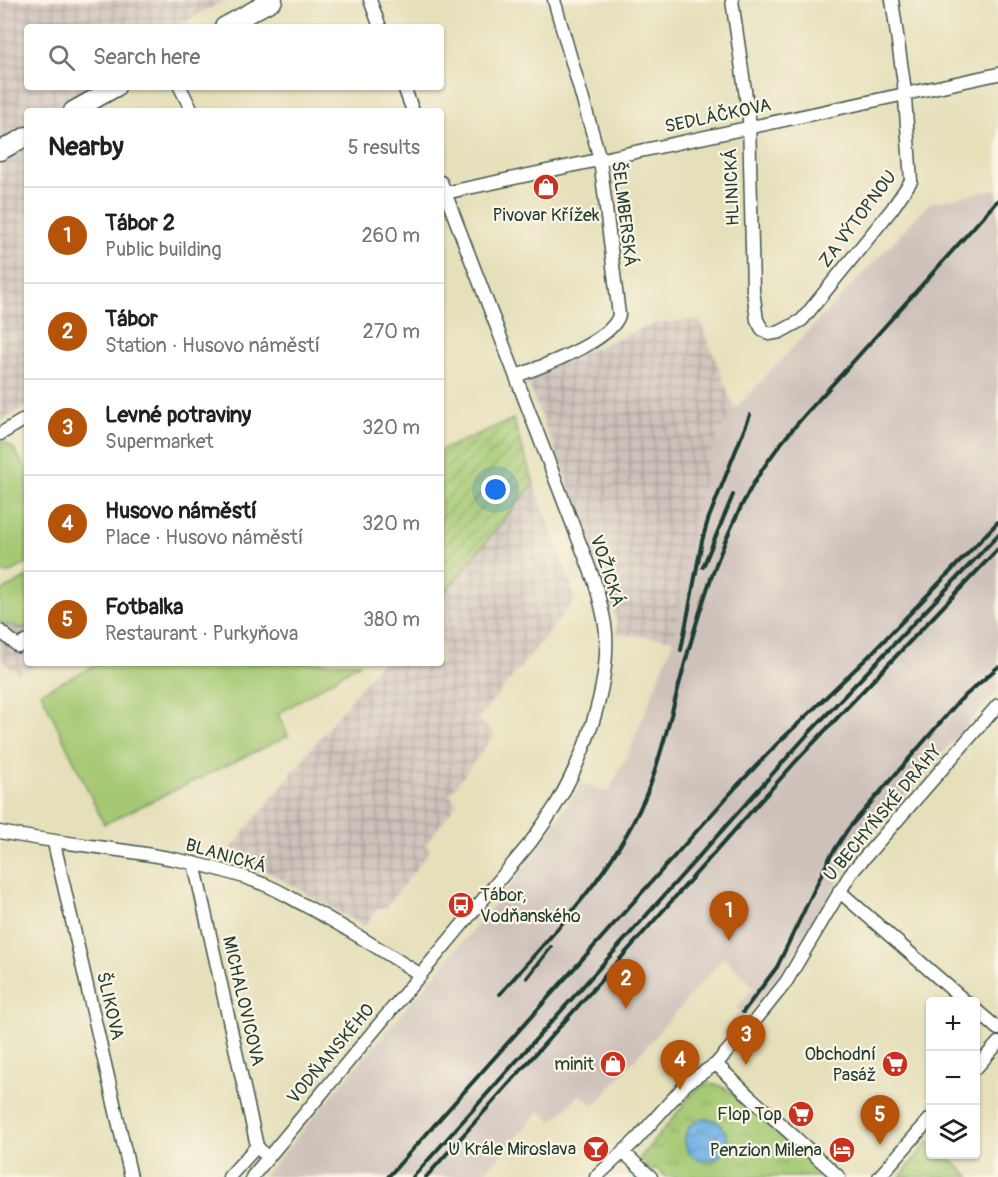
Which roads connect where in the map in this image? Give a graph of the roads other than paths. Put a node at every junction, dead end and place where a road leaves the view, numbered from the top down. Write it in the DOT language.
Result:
graph roads {
  1 [pos="273,0"];
  2 [pos="370,0"];
  3 [pos="554,0"];
  4 [pos="732,0"];
  5 [pos="892,0"];
  6 [pos="229,24"];
  7 [pos="379,24"];
  8 [pos="998,74"];
  9 [pos="111,90"];
  10 [pos="182,90"];
  11 [pos="405,90"];
  12 [pos="904,93"];
  13 [pos="78,108"];
  14 [pos="190,108"];
  15 [pos="412,108"];
  16 [pos="748,128"];
  17 [pos="24,138"];
  18 [pos="0,151"];
  19 [pos="600,159"];
  20 [pos="444,188"];
  21 [pos="444,191"];
  22 [pos="769,334"];
  23 [pos="516,376"];
  24 [pos="24,420"];
  25 [pos="0,434"];
  26 [pos="0,631"];
  27 [pos="24,643"];
  28 [pos="998,705"];
  29 [pos="0,832"];
  30 [pos="54,843"];
  31 [pos="194,863"];
  32 [pos="839,891"];
  33 [pos="422,975"];
  34 [pos="960,997"];
  35 [pos="980,1014"];
  36 [pos="998,1029"];
  37 [pos="998,1043"];
  38 [pos="980,1063"];
  39 [pos="716,1064"];
  40 [pos="926,1124"];
  41 [pos="257,1146"];
  42 [pos="624,1153"];
  43 [pos="267,1157"];
  44 [pos="131,1177"];
  45 [pos="230,1177"];
  46 [pos="252,1177"];
  47 [pos="596,1177"];
  48 [pos="651,1177"];
  49 [pos="839,1177"];
  50 [pos="879,1177"];
  1 -- 6 [label="main road"];
  2 -- 7 [label="street"];
  3 -- 19 [label="street, ŠELMBERSKÁ"];
  4 -- 16 [label="street, HLINICKÁ"];
  5 -- 12 [label="street, ZA VÝTOPNOU"];
  8 -- 12 [label="street, SEDLÁČKOVA"];
  9 -- 13 [label="main road"];
  10 -- 14 [label="street"];
  11 -- 15 [label="street"];
  12 -- 16 [label="street, SEDLÁČKOVA"];
  12 -- 22 [label="street, ZA VÝTOPNOU"];
  16 -- 19 [label="street, SEDLÁČKOVA"];
  16 -- 22 [label="street, HLINICKÁ"];
  17 -- 18 [label="main road"];
  19 -- 20 [label="street, SEDLÁČKOVA"];
  19 -- 23 [label="street, ŠELMBERSKÁ"];
  21 -- 23 [label="street, VOŽICKÁ"];
  23 -- 33 [label="street, VOŽICKÁ"];
  24 -- 25 [label="street"];
  26 -- 27 [label="street"];
  28 -- 32 [label="street, U BECHYŇSKÉ DRÁHY"];
  29 -- 30 [label="street, BLANICKÁ"];
  30 -- 31 [label="street, BLANICKÁ"];
  30 -- 44 [label="street, ŠLIKOVA"];
  31 -- 33 [label="street, BLANICKÁ"];
  31 -- 41 [label="street, MICHALOVICOVA"];
  32 -- 34 [label="street"];
  32 -- 39 [label="street, U BECHYŇSKÉ DRÁHY"];
  33 -- 43 [label="street, VODŇANSKÉHO"];
  35 -- 36 [label="street"];
  37 -- 38 [label="street"];
  39 -- 42 [label="street, U BECHYŇSKÉ DRÁHY"];
  39 -- 49 [label="street"];
  40 -- 50 [label="street"];
  41 -- 43 [label="street"];
  41 -- 45 [label="street"];
  42 -- 47 [label="street, U BECHYŇSKÉ DRÁHY"];
  42 -- 48 [label="street"];
  43 -- 46 [label="street, VODŇANSKÉHO"];
}
